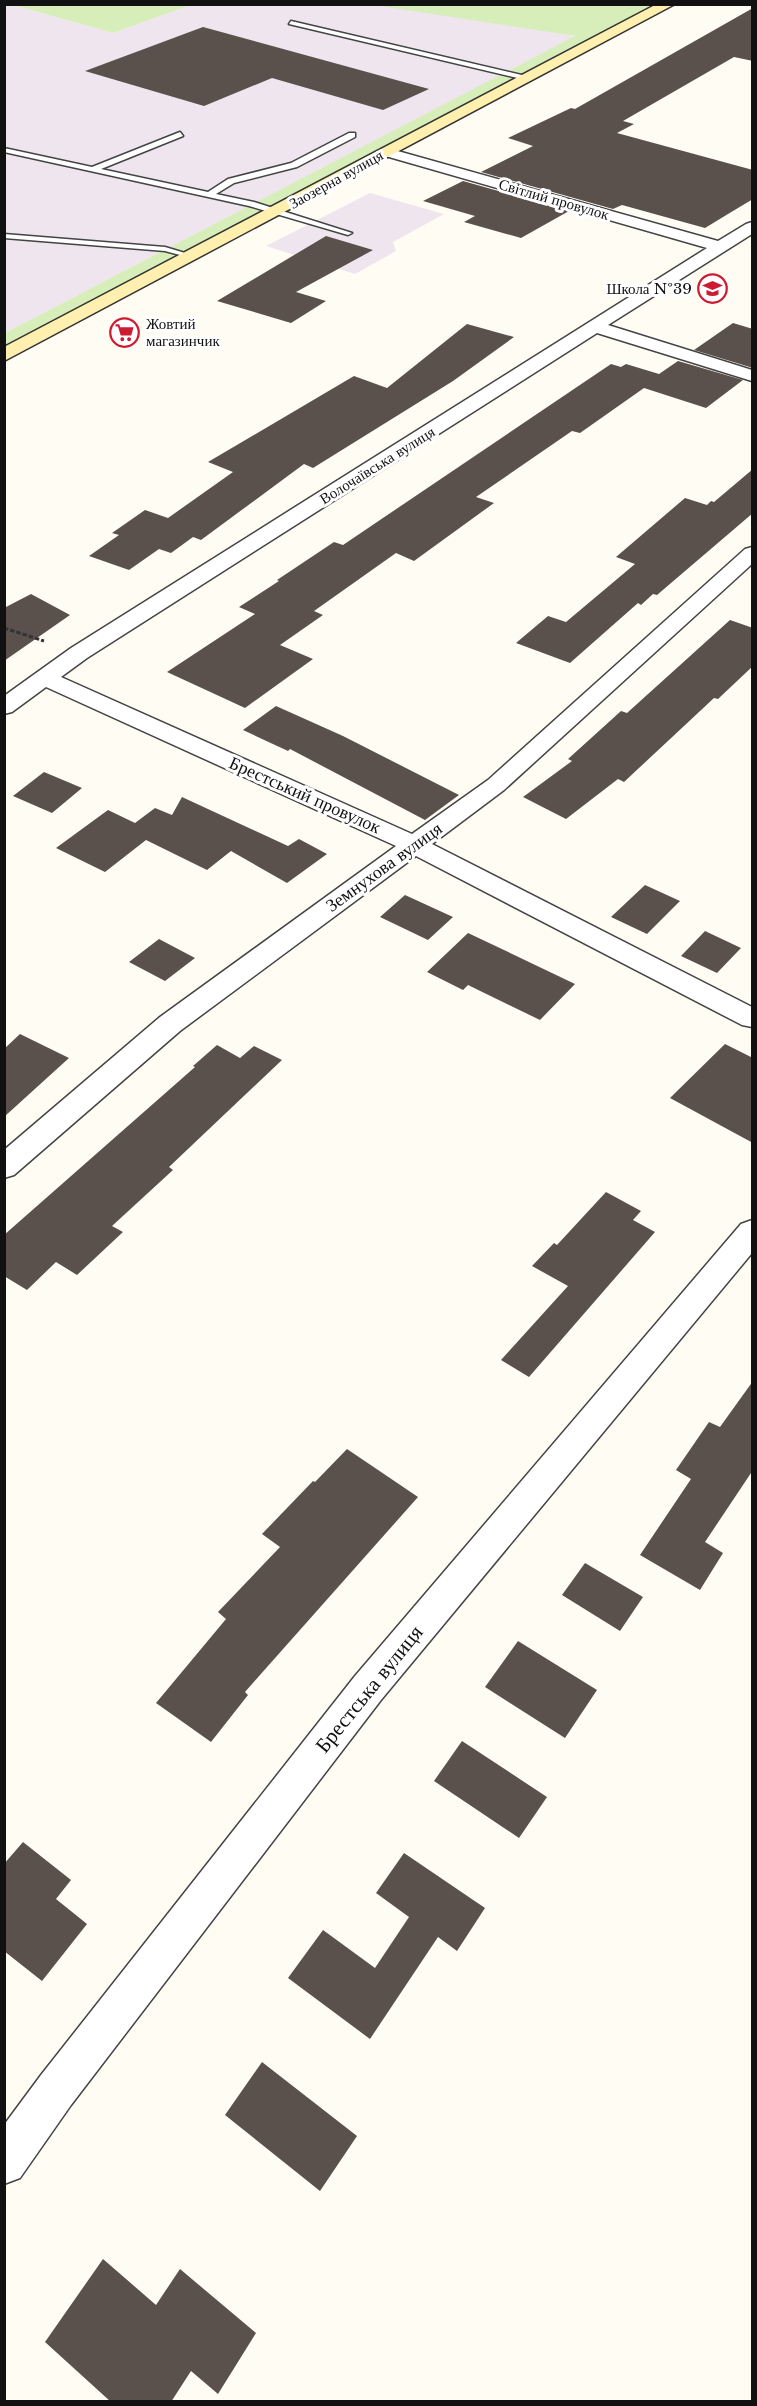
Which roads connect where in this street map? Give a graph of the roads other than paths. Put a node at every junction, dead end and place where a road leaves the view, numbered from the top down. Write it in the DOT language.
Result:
graph roads {
  1 [pos="668,4"];
  2 [pos="291,23"];
  3 [pos="526,78"];
  4 [pos="180,134"];
  5 [pos="352,135"];
  6 [pos="4,150"];
  7 [pos="387,152"];
  8 [pos="94,170"];
  9 [pos="208,195"];
  10 [pos="277,211"];
  11 [pos="753,227"];
  12 [pos="348,233"];
  13 [pos="4,236"];
  14 [pos="720,247"];
  15 [pos="191,256"];
  16 [pos="596,327"];
  17 [pos="4,355"];
  18 [pos="753,376"];
  19 [pos="753,553"];
  20 [pos="45,678"];
  21 [pos="4,707"];
  22 [pos="415,844"];
  23 [pos="753,1018"];
  24 [pos="4,1167"];
  25 [pos="753,1232"];
  26 [pos="4,2162"];
  1 -- 3 [label="street, Заозерна вулиця"];
  2 -- 3 [label="lane"];
  3 -- 7 [label="street, Заозерна вулиця"];
  4 -- 8 [label="lane"];
  5 -- 9 [label="lane"];
  6 -- 8 [label="lane"];
  7 -- 10 [label="street, Заозерна вулиця"];
  7 -- 14 [label="street, Світлий провулок"];
  8 -- 9 [label="lane"];
  9 -- 10 [label="lane"];
  10 -- 12 [label="lane"];
  10 -- 15 [label="street, Заозерна вулиця"];
  11 -- 14 [label="street, Волочаївська вулиця"];
  13 -- 15 [label="lane"];
  14 -- 16 [label="street, Волочаївська вулиця"];
  15 -- 17 [label="street, Заозерна вулиця"];
  16 -- 18 [label="street"];
  16 -- 20 [label="street, Волочаївська вулиця"];
  19 -- 22 [label="street, Земнухова вулиця"];
  20 -- 21 [label="street, Волочаївська вулиця"];
  20 -- 22 [label="street, Брестський провулок"];
  22 -- 23 [label="street, Брестський провулок"];
  22 -- 24 [label="street, Земнухова вулиця"];
  25 -- 26 [label="street, Брестська вулиця"];
}
